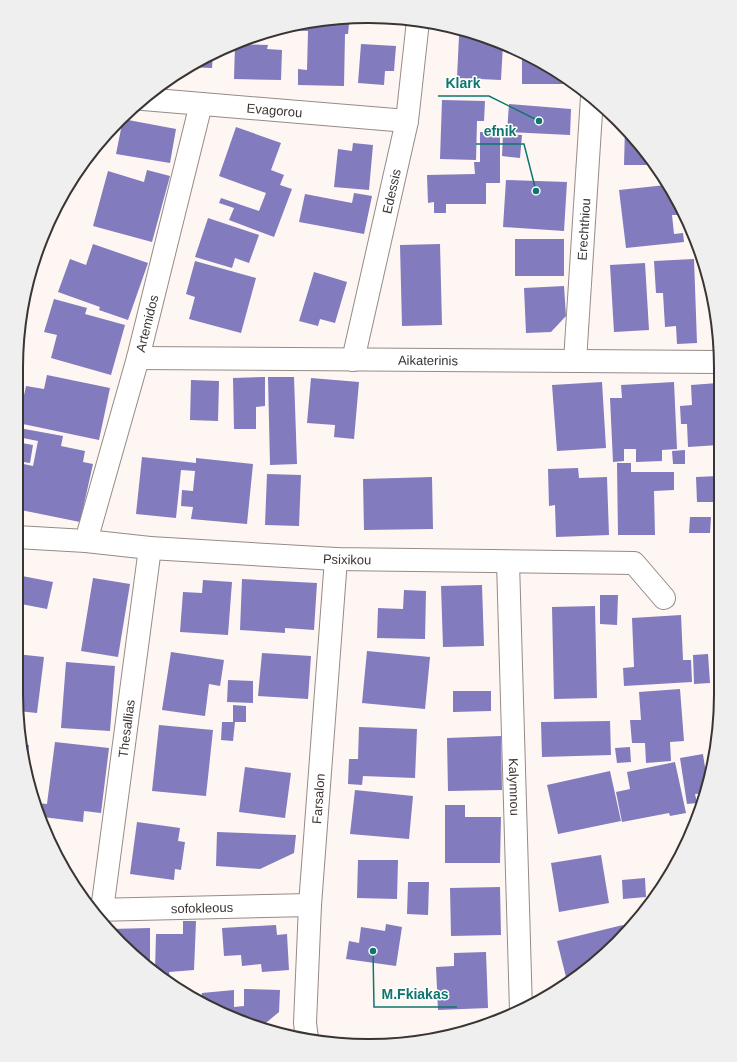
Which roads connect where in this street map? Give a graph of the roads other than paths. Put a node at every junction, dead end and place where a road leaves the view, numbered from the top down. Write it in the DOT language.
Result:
graph roads {
  1 [pos="417,27"];
  2 [pos="152,100"];
  3 [pos="201,104"];
  4 [pos="591,105"];
  5 [pos="407,121"];
  6 [pos="138,358"];
  7 [pos="353,360"];
  8 [pos="575,361"];
  9 [pos="714,362"];
  10 [pos="23,537"];
  11 [pos="86,541"];
  12 [pos="150,548"];
  13 [pos="336,559"];
  14 [pos="508,562"];
  15 [pos="664,598"];
  16 [pos="310,905"];
  17 [pos="98,909"];
  18 [pos="99,910"];
  19 [pos="521,1003"];
  20 [pos="306,1033"];
  1 -- 5 [label="street, Edessis"];
  2 -- 3 [label="street, Evagorou"];
  3 -- 5 [label="street, Evagorou"];
  3 -- 6 [label="street, Artemidos"];
  4 -- 8 [label="street, Erechthiou"];
  5 -- 7 [label="street, Edessis"];
  6 -- 7 [label="street, Aikaterinis"];
  6 -- 11 [label="street, Artemidos"];
  7 -- 8 [label="street, Aikaterinis"];
  8 -- 9 [label="street, Aikaterinis"];
  10 -- 11 [label="street, Psixikou"];
  11 -- 12 [label="street, Psixikou"];
  12 -- 13 [label="street, Psixikou"];
  12 -- 17 [label="street, Thesallias"];
  13 -- 14 [label="street, Psixikou"];
  13 -- 16 [label="street, Farsalon"];
  14 -- 15 [label="street, Psixikou"];
  14 -- 19 [label="street, Kalymnou"];
  16 -- 18 [label="street, sofokleous"];
  16 -- 20 [label="street, Farsalon"];
}
